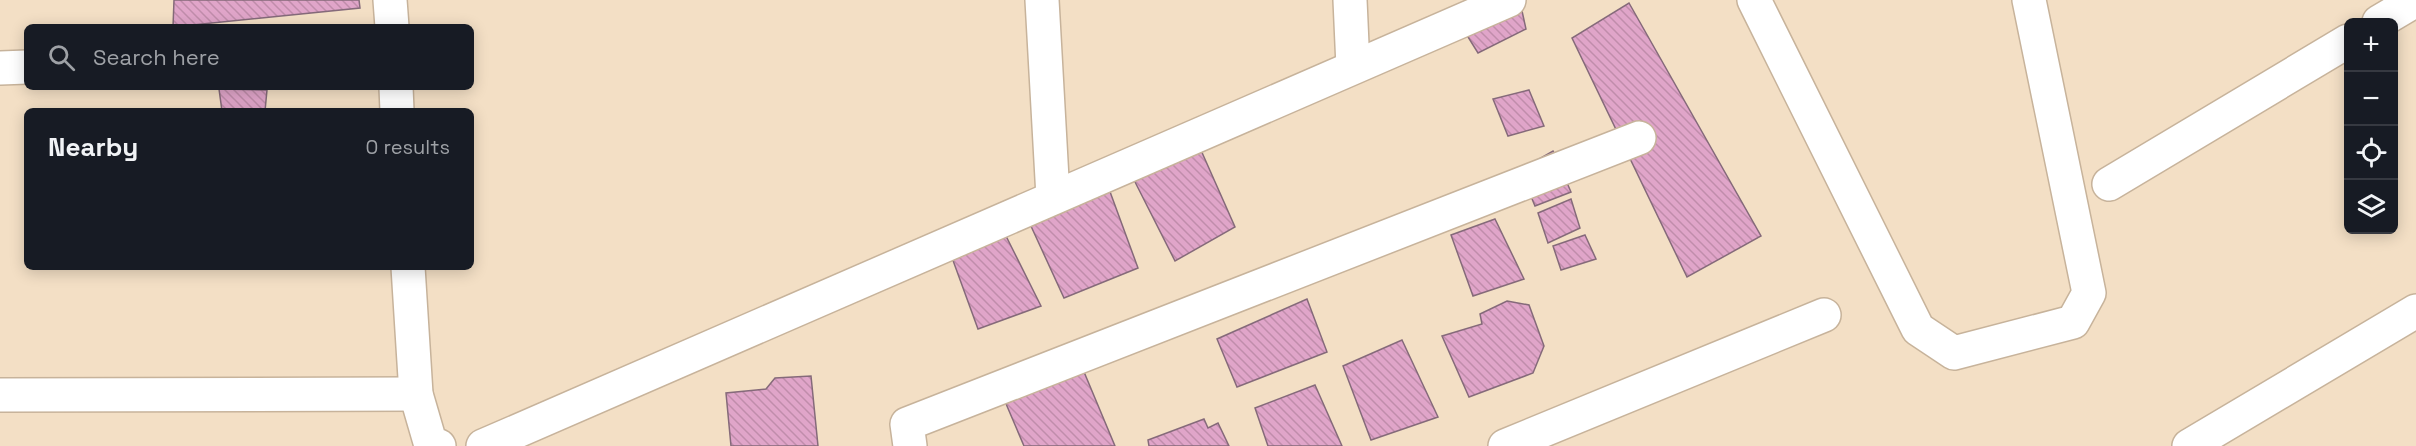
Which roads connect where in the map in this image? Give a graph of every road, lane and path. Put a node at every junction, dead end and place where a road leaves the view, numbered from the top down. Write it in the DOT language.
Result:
graph roads {
  1 [pos="390,0"];
  2 [pos="1042,0"];
  3 [pos="1350,0"];
  4 [pos="1509,0"];
  5 [pos="1754,0"];
  6 [pos="2029,0"];
  7 [pos="2416,0"];
  8 [pos="2386,18"];
  9 [pos="392,24"];
  10 [pos="2344,44"];
  11 [pos="24,67"];
  12 [pos="1353,67"];
  13 [pos="0,68"];
  14 [pos="396,90"];
  15 [pos="397,108"];
  16 [pos="1639,138"];
  17 [pos="2109,184"];
  18 [pos="1053,197"];
  19 [pos="408,270"];
  20 [pos="2416,311"];
  21 [pos="1824,315"];
  22 [pos="416,394"];
  23 [pos="0,395"];
  24 [pos="439,446"];
  25 [pos="483,446"];
  26 [pos="910,446"];
  27 [pos="1505,446"];
  28 [pos="2189,446"];
  1 -- 9 [label="street"];
  2 -- 18 [label="street"];
  3 -- 12 [label="street"];
  4 -- 12 [label="street"];
  5 -- 6 [label="street"];
  7 -- 8 [label="street"];
  10 -- 17 [label="street"];
  11 -- 13 [label="street"];
  12 -- 18 [label="street"];
  14 -- 15 [label="street"];
  16 -- 26 [label="street"];
  18 -- 25 [label="street"];
  19 -- 22 [label="street"];
  20 -- 28 [label="street"];
  21 -- 27 [label="street"];
  22 -- 23 [label="street"];
  22 -- 24 [label="street"];
}
